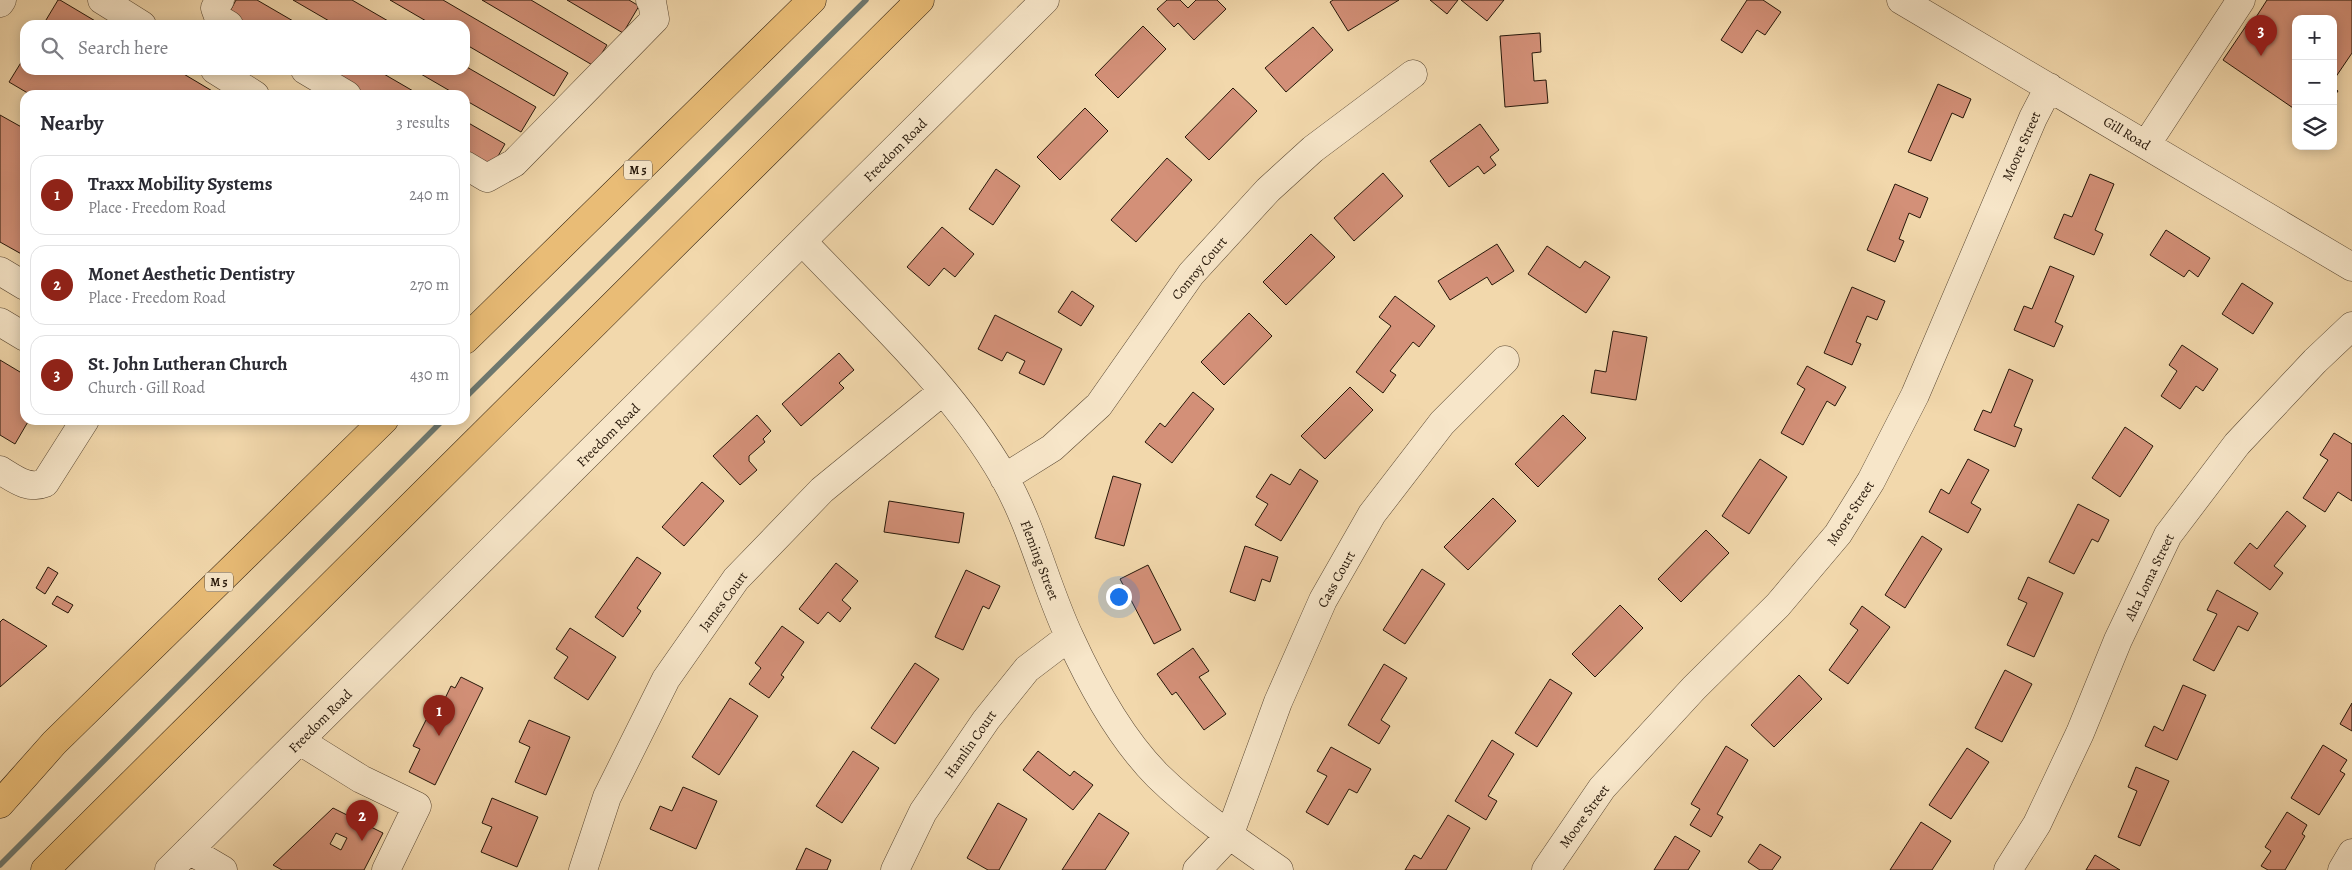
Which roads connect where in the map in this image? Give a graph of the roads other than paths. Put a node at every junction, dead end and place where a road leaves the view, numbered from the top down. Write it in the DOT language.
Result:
graph roads {
  1 [pos="102,0"];
  2 [pos="220,0"];
  3 [pos="650,0"];
  4 [pos="812,0"];
  5 [pos="920,0"];
  6 [pos="1045,0"];
  7 [pos="1901,0"];
  8 [pos="2241,0"];
  9 [pos="134,20"];
  10 [pos="221,20"];
  11 [pos="1412,74"];
  12 [pos="223,75"];
  13 [pos="313,75"];
  14 [pos="2049,87"];
  15 [pos="247,90"];
  16 [pos="339,90"];
  17 [pos="2146,145"];
  18 [pos="470,168"];
  19 [pos="803,242"];
  20 [pos="2352,267"];
  21 [pos="0,271"];
  22 [pos="20,283"];
  23 [pos="0,322"];
  24 [pos="2352,326"];
  25 [pos="20,334"];
  26 [pos="470,335"];
  27 [pos="1505,360"];
  28 [pos="943,391"];
  29 [pos="82,425"];
  30 [pos="379,425"];
  31 [pos="0,470"];
  32 [pos="1004,478"];
  33 [pos="1069,637"];
  34 [pos="300,741"];
  35 [pos="54,743"];
  36 [pos="0,782"];
  37 [pos="0,804"];
  38 [pos="1229,836"];
  39 [pos="189,850"];
  40 [pos="2352,854"];
  41 [pos="45,870"];
  42 [pos="169,870"];
  43 [pos="223,870"];
  44 [pos="386,870"];
  45 [pos="583,870"];
  46 [pos="896,870"];
  47 [pos="1197,870"];
  48 [pos="1279,870"];
  49 [pos="1546,870"];
  50 [pos="2008,870"];
  51 [pos="2342,870"];
  1 -- 9 [label="street"];
  2 -- 10 [label="street"];
  3 -- 18 [label="street"];
  4 -- 26 [label="highway, M 5"];
  5 -- 41 [label="highway"];
  6 -- 19 [label="street, Freedom Road"];
  7 -- 14 [label="street, Gill Road"];
  8 -- 17 [label="street"];
  11 -- 32 [label="street, Conroy Court"];
  12 -- 15 [label="street"];
  13 -- 16 [label="street"];
  14 -- 17 [label="street, Gill Road"];
  14 -- 49 [label="street, Moore Street"];
  17 -- 20 [label="street, Gill Road"];
  19 -- 28 [label="street, Fleming Street"];
  19 -- 34 [label="street, Freedom Road"];
  21 -- 22 [label="street"];
  23 -- 25 [label="street"];
  24 -- 50 [label="street, Alta Loma Street"];
  27 -- 38 [label="street, Cass Court"];
  28 -- 32 [label="street, Fleming Street"];
  28 -- 45 [label="street, James Court"];
  29 -- 31 [label="street"];
  30 -- 35 [label="highway, M 5"];
  32 -- 33 [label="street, Fleming Street"];
  33 -- 38 [label="street, Fleming Street"];
  33 -- 46 [label="street, Hamlin Court"];
  34 -- 39 [label="street, Freedom Road"];
  34 -- 44 [label="street"];
  35 -- 36 [label="highway"];
  35 -- 37 [label="highway, M 5"];
  38 -- 47 [label="street"];
  38 -- 48 [label="street, Fleming Street"];
  39 -- 42 [label="street, Freedom Road"];
  39 -- 43 [label="street"];
  40 -- 51 [label="street"];
}
